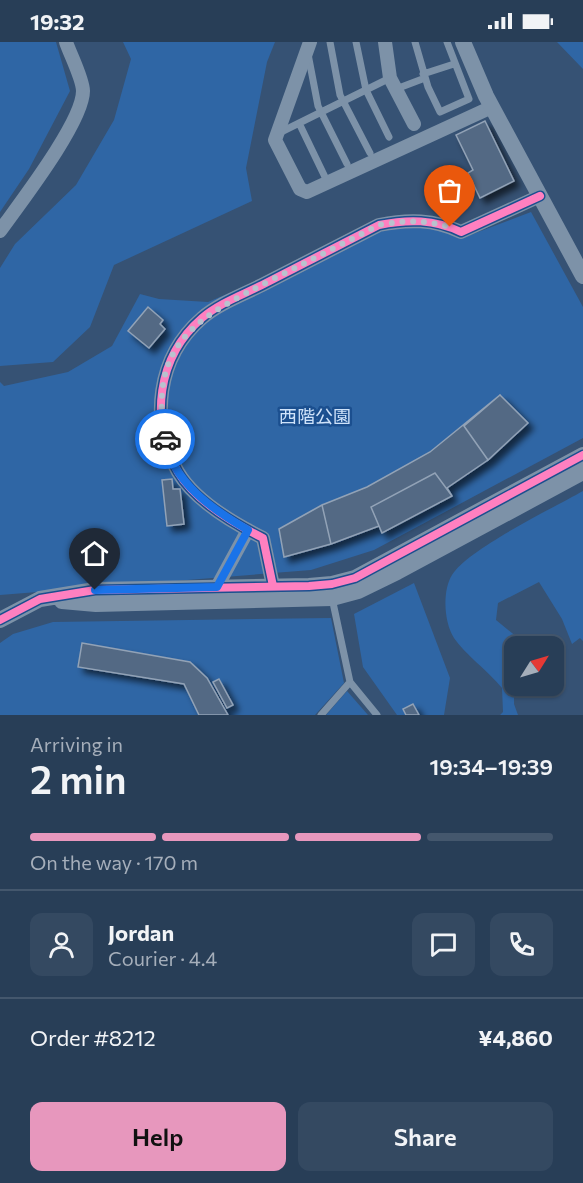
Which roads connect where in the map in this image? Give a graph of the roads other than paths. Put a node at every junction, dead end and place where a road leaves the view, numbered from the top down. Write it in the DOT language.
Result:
graph roads {
  1 [pos="66,42"];
  2 [pos="330,42"];
  3 [pos="356,42"];
  4 [pos="385,42"];
  5 [pos="415,42"];
  6 [pos="447,42"];
  7 [pos="463,42"];
  8 [pos="311,45"];
  9 [pos="454,64"];
  10 [pos="424,76"];
  11 [pos="393,84"];
  12 [pos="366,90"];
  13 [pos="345,101"];
  14 [pos="492,107"];
  15 [pos="321,112"];
  16 [pos="299,123"];
  17 [pos="414,124"];
  18 [pos="277,134"];
  19 [pos="389,137"];
  20 [pos="370,153"];
  21 [pos="346,164"];
  22 [pos="325,177"];
  23 [pos="540,196"];
  24 [pos="0,231"];
  25 [pos="583,276"];
  26 [pos="583,455"];
  27 [pos="583,472"];
  28 [pos="248,530"];
  29 [pos="273,586"];
  30 [pos="217,587"];
  31 [pos="332,598"];
  32 [pos="40,599"];
  33 [pos="0,620"];
  34 [pos="350,682"];
  35 [pos="321,715"];
  36 [pos="377,715"];
  1 -- 24 [label="street"];
  2 -- 13 [label="lane"];
  3 -- 12 [label="lane"];
  4 -- 11 [label="street"];
  5 -- 10 [label="lane"];
  6 -- 9 [label="lane"];
  7 -- 14 [label="street"];
  8 -- 15 [label="lane"];
  8 -- 18 [label="street"];
  9 -- 10 [label="lane"];
  9 -- 10 [label="lane"];
  10 -- 11 [label="lane"];
  11 -- 12 [label="lane"];
  11 -- 17 [label="street"];
  12 -- 13 [label="lane"];
  12 -- 19 [label="lane"];
  13 -- 15 [label="lane"];
  13 -- 20 [label="lane"];
  14 -- 18 [label="street"];
  14 -- 23 [label="street"];
  15 -- 16 [label="lane"];
  15 -- 21 [label="lane"];
  16 -- 18 [label="lane"];
  16 -- 22 [label="lane"];
  23 -- 25 [label="street"];
  23 -- 28 [label="street"];
  26 -- 29 [label="street"];
  27 -- 31 [label="street"];
  28 -- 29 [label="street"];
  28 -- 30 [label="street"];
  29 -- 30 [label="street"];
  30 -- 32 [label="street"];
  31 -- 32 [label="street"];
  31 -- 34 [label="lane"];
  32 -- 33 [label="street"];
  34 -- 35 [label="lane"];
  34 -- 36 [label="lane"];
}
